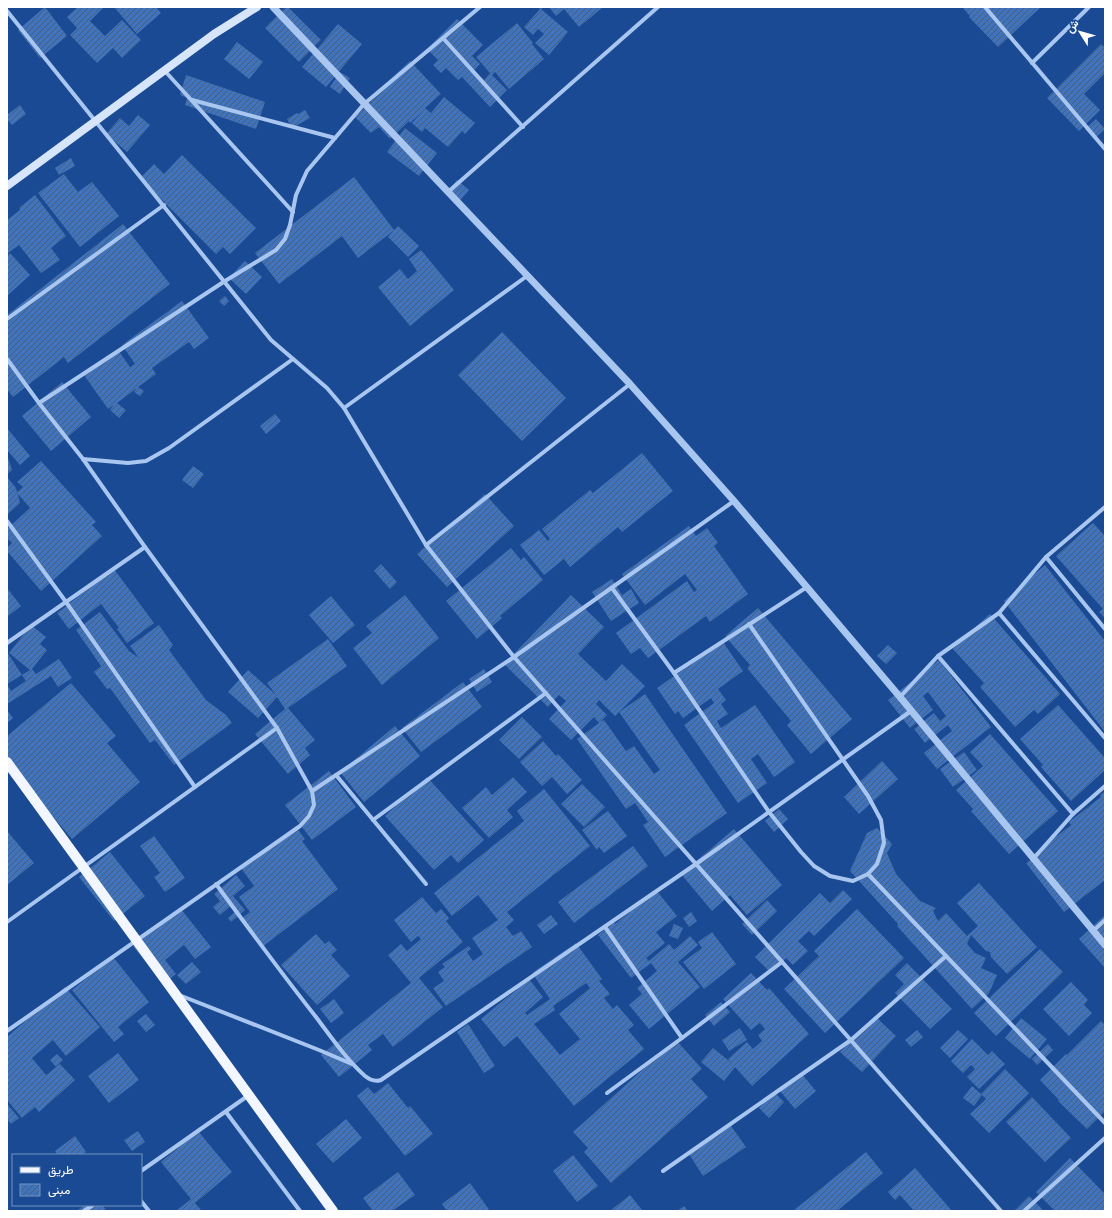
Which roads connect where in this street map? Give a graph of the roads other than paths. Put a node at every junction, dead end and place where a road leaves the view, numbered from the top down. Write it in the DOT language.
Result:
graph roads {
  1 [pos="257,7"];
  2 [pos="273,7"];
  3 [pos="480,7"];
  4 [pos="658,7"];
  5 [pos="985,7"];
  6 [pos="1088,7"];
  7 [pos="7,11"];
  8 [pos="443,38"];
  9 [pos="1032,62"];
  10 [pos="164,70"];
  11 [pos="192,100"];
  12 [pos="364,104"];
  13 [pos="96,121"];
  14 [pos="523,127"];
  15 [pos="335,138"];
  16 [pos="1105,149"];
  17 [pos="7,186"];
  18 [pos="448,192"];
  19 [pos="164,205"];
  20 [pos="293,212"];
  21 [pos="527,276"];
  22 [pos="225,281"];
  23 [pos="7,319"];
  24 [pos="7,359"];
  25 [pos="293,359"];
  26 [pos="630,384"];
  27 [pos="39,403"];
  28 [pos="344,408"];
  29 [pos="83,459"];
  30 [pos="734,501"];
  31 [pos="1104,509"];
  32 [pos="7,521"];
  33 [pos="426,545"];
  34 [pos="145,547"];
  35 [pos="1046,557"];
  36 [pos="807,587"];
  37 [pos="612,588"];
  38 [pos="66,602"];
  39 [pos="999,613"];
  40 [pos="749,624"];
  41 [pos="1105,629"];
  42 [pos="7,643"];
  43 [pos="938,656"];
  44 [pos="514,657"];
  45 [pos="674,673"];
  46 [pos="546,693"];
  47 [pos="900,698"];
  48 [pos="911,711"];
  49 [pos="277,728"];
  50 [pos="1105,738"];
  51 [pos="843,760"];
  52 [pos="7,762"];
  53 [pos="336,775"];
  54 [pos="1105,786"];
  55 [pos="195,787"];
  56 [pos="312,791"];
  57 [pos="769,812"];
  58 [pos="1074,814"];
  59 [pos="373,820"];
  60 [pos="1034,859"];
  61 [pos="696,864"];
  62 [pos="84,867"];
  63 [pos="868,874"];
  64 [pos="216,884"];
  65 [pos="426,884"];
  66 [pos="1105,920"];
  67 [pos="7,922"];
  68 [pos="605,927"];
  69 [pos="1093,931"];
  70 [pos="136,939"];
  71 [pos="1105,945"];
  72 [pos="946,956"];
  73 [pos="782,962"];
  74 [pos="176,994"];
  75 [pos="7,1031"];
  76 [pos="682,1038"];
  77 [pos="851,1040"];
  78 [pos="353,1064"];
  79 [pos="607,1093"];
  80 [pos="250,1095"];
  81 [pos="226,1112"];
  82 [pos="1105,1123"];
  83 [pos="1105,1138"];
  84 [pos="142,1170"];
  85 [pos="663,1171"];
  86 [pos="142,1202"];
  87 [pos="149,1211"];
  88 [pos="300,1211"];
  89 [pos="333,1211"];
  90 [pos="1001,1211"];
  91 [pos="1024,1211"];
  1 -- 10 [label="main road"];
  2 -- 12 [label="street"];
  3 -- 8 [label="street"];
  4 -- 14 [label="street"];
  5 -- 9 [label="street"];
  6 -- 9 [label="street"];
  7 -- 13 [label="street"];
  8 -- 12 [label="street"];
  8 -- 14 [label="street"];
  9 -- 16 [label="street"];
  10 -- 11 [label="street"];
  10 -- 13 [label="main road"];
  11 -- 15 [label="street"];
  11 -- 20 [label="street"];
  12 -- 15 [label="street"];
  12 -- 18 [label="street"];
  13 -- 17 [label="main road"];
  13 -- 19 [label="street"];
  14 -- 18 [label="street"];
  15 -- 20 [label="street"];
  18 -- 21 [label="street"];
  19 -- 22 [label="street"];
  19 -- 23 [label="street"];
  20 -- 22 [label="street"];
  21 -- 26 [label="street"];
  21 -- 28 [label="street"];
  22 -- 25 [label="street"];
  22 -- 27 [label="street"];
  24 -- 27 [label="street"];
  25 -- 28 [label="street"];
  25 -- 29 [label="street"];
  26 -- 30 [label="street"];
  26 -- 33 [label="street"];
  27 -- 29 [label="street"];
  28 -- 33 [label="street"];
  29 -- 34 [label="street"];
  30 -- 36 [label="street"];
  30 -- 37 [label="street"];
  31 -- 35 [label="street"];
  32 -- 38 [label="street"];
  33 -- 44 [label="street"];
  34 -- 38 [label="street"];
  34 -- 49 [label="street"];
  35 -- 39 [label="street"];
  35 -- 41 [label="street"];
  36 -- 40 [label="street"];
  36 -- 47 [label="street"];
  37 -- 44 [label="street"];
  37 -- 45 [label="street"];
  38 -- 42 [label="street"];
  38 -- 55 [label="street"];
  39 -- 43 [label="street"];
  39 -- 50 [label="street"];
  40 -- 45 [label="street"];
  40 -- 51 [label="street"];
  43 -- 47 [label="street"];
  43 -- 58 [label="street"];
  44 -- 46 [label="street"];
  44 -- 53 [label="street"];
  45 -- 57 [label="street"];
  46 -- 59 [label="street"];
  46 -- 61 [label="street"];
  47 -- 48 [label="street"];
  48 -- 51 [label="street"];
  48 -- 60 [label="street"];
  49 -- 55 [label="street"];
  49 -- 56 [label="street"];
  51 -- 57 [label="street"];
  51 -- 63 [label="street"];
  52 -- 62 [label="main road"];
  53 -- 56 [label="street"];
  53 -- 59 [label="street"];
  54 -- 58 [label="street"];
  55 -- 62 [label="street"];
  56 -- 64 [label="street"];
  57 -- 61 [label="street"];
  57 -- 63 [label="street"];
  58 -- 60 [label="street"];
  59 -- 65 [label="street"];
  60 -- 69 [label="street"];
  61 -- 68 [label="street"];
  61 -- 73 [label="street"];
  62 -- 67 [label="street"];
  62 -- 70 [label="main road"];
  63 -- 72 [label="street"];
  64 -- 70 [label="street"];
  64 -- 78 [label="street"];
  66 -- 69 [label="street"];
  68 -- 76 [label="street"];
  68 -- 78 [label="street"];
  69 -- 71 [label="street"];
  70 -- 74 [label="main road"];
  70 -- 75 [label="street"];
  72 -- 77 [label="street"];
  72 -- 82 [label="street"];
  73 -- 76 [label="street"];
  73 -- 77 [label="street"];
  74 -- 78 [label="street"];
  74 -- 80 [label="main road"];
  76 -- 79 [label="street"];
  77 -- 85 [label="street"];
  77 -- 90 [label="street"];
  80 -- 81 [label="street"];
  80 -- 89 [label="main road"];
  81 -- 84 [label="street"];
  81 -- 88 [label="street"];
  83 -- 91 [label="street"];
  86 -- 87 [label="street"];
}
